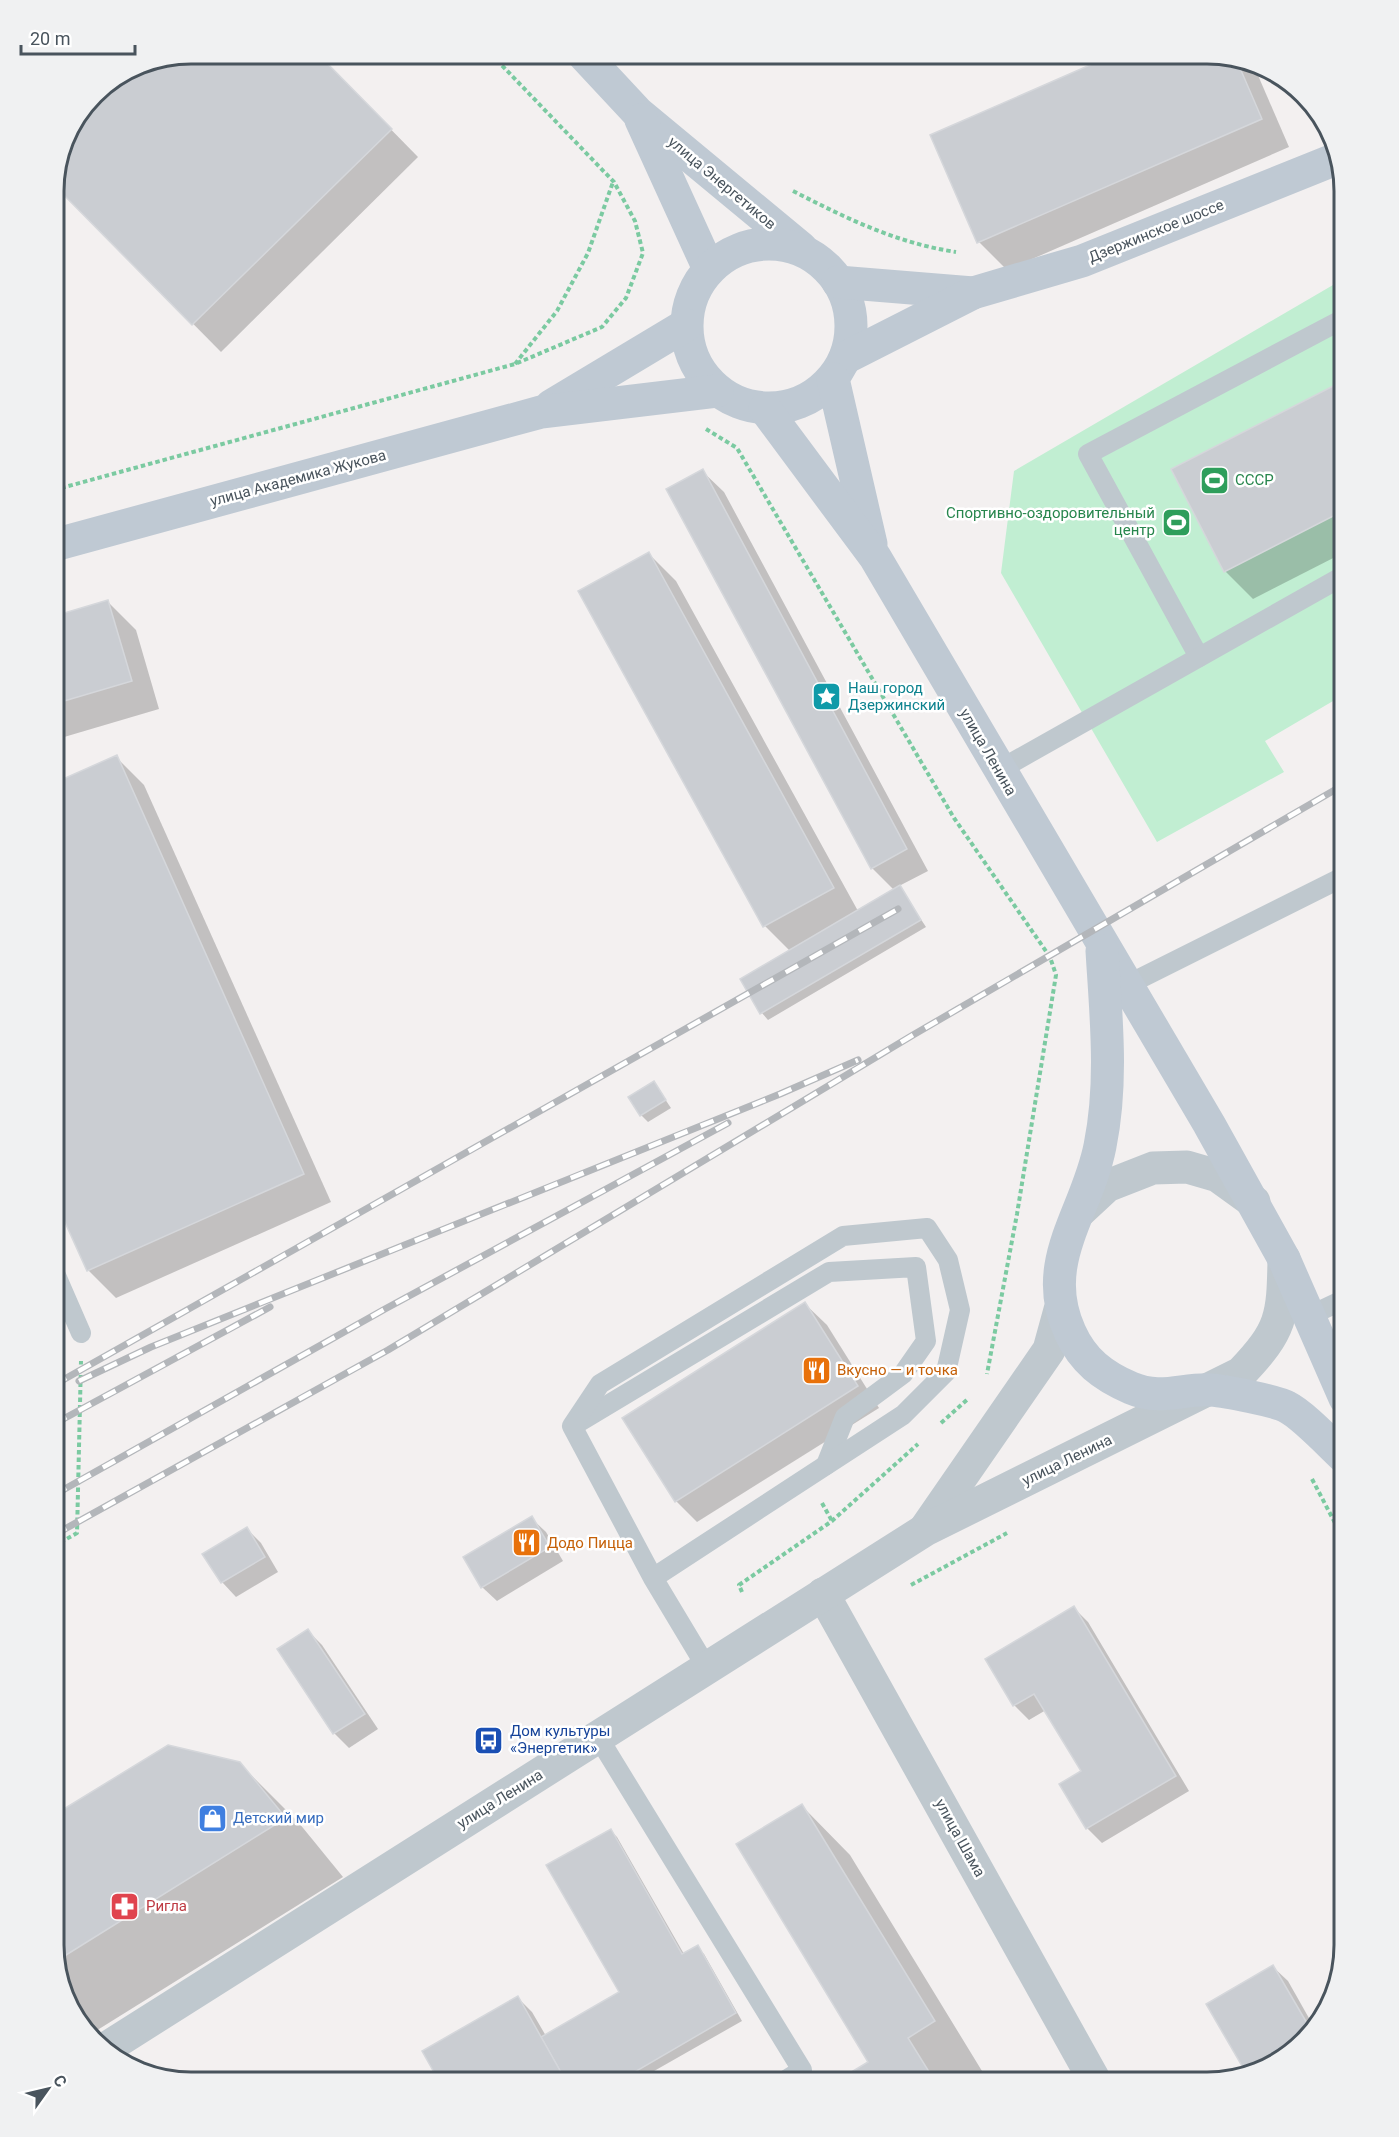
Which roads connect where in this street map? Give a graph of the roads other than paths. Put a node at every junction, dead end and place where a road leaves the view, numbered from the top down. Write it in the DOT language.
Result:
graph roads {
  1 [pos="594,65"];
  2 [pos="638,113"];
  3 [pos="1330,161"];
  4 [pos="806,253"];
  5 [pos="709,269"];
  6 [pos="838,282"];
  7 [pos="973,293"];
  8 [pos="1334,324"];
  9 [pos="686,325"];
  10 [pos="839,368"];
  11 [pos="717,391"];
  12 [pos="765,409"];
  13 [pos="541,412"];
  14 [pos="65,542"];
  15 [pos="875,557"];
  16 [pos="1334,581"];
  17 [pos="1199,657"];
  18 [pos="999,770"];
  19 [pos="1334,882"];
  20 [pos="1102,946"];
  21 [pos="1125,986"];
  22 [pos="1254,1202"];
  23 [pos="1080,1212"];
  24 [pos="1284,1259"];
  25 [pos="64,1295"];
  26 [pos="1334,1304"];
  27 [pos="1060,1310"];
  28 [pos="1309,1316"];
  29 [pos="81,1333"];
  30 [pos="1334,1372"];
  31 [pos="1210,1390"];
  32 [pos="572,1426"];
  33 [pos="1334,1448"];
  34 [pos="826,1465"];
  35 [pos="925,1530"];
  36 [pos="652,1578"];
  37 [pos="822,1594"];
  38 [pos="708,1668"];
  39 [pos="598,1737"];
  40 [pos="112,2044"];
  41 [pos="799,2072"];
  42 [pos="1090,2072"];
  1 -- 2 [label="main road, улица Энергетиков"];
  2 -- 4 [label="main road, улица Энергетиков"];
  2 -- 5 [label="main road, улица Энергетиков"];
  3 -- 7 [label="main road, Дзержинское шоссе"];
  4 -- 5 [label="main road"];
  4 -- 6 [label="main road"];
  5 -- 9 [label="main road"];
  6 -- 7 [label="main road, Дзержинское шоссе"];
  6 -- 10 [label="main road"];
  7 -- 10 [label="main road, Дзержинское шоссе"];
  8 -- 17 [label="lane"];
  9 -- 11 [label="main road"];
  9 -- 13 [label="main road, улица Академика Жукова"];
  10 -- 12 [label="main road"];
  10 -- 15 [label="main road, улица Ленина"];
  11 -- 12 [label="main road"];
  11 -- 13 [label="main road, улица Академика Жукова"];
  12 -- 15 [label="main road, улица Ленина"];
  13 -- 14 [label="main road, улица Академика Жукова"];
  15 -- 18 [label="main road, улица Ленина"];
  16 -- 17 [label="lane"];
  17 -- 18 [label="lane"];
  18 -- 20 [label="main road, улица Ленина"];
  19 -- 21 [label="lane"];
  20 -- 21 [label="main road, улица Ленина"];
  20 -- 23 [label="main road, улица Ленина"];
  21 -- 22 [label="main road, улица Ленина"];
  22 -- 23 [label="street, улица Ленина"];
  22 -- 24 [label="main road, улица Ленина"];
  23 -- 27 [label="main road, улица Ленина"];
  24 -- 28 [label="main road"];
  24 -- 31 [label="street, улица Ленина"];
  25 -- 29 [label="lane"];
  26 -- 28 [label="lane"];
  27 -- 31 [label="main road, улица Ленина"];
  27 -- 35 [label="street, улица Ленина"];
  28 -- 30 [label="main road"];
  31 -- 33 [label="main road"];
  31 -- 35 [label="street, улица Ленина"];
  32 -- 34 [label="lane"];
  32 -- 34 [label="lane"];
  32 -- 36 [label="lane"];
  34 -- 36 [label="lane"];
  35 -- 37 [label="street, улица Ленина"];
  36 -- 38 [label="lane"];
  37 -- 38 [label="street, улица Ленина"];
  37 -- 42 [label="street, улица Шама"];
  38 -- 39 [label="street, улица Ленина"];
  39 -- 40 [label="street, улица Ленина"];
  39 -- 41 [label="lane"];
}
